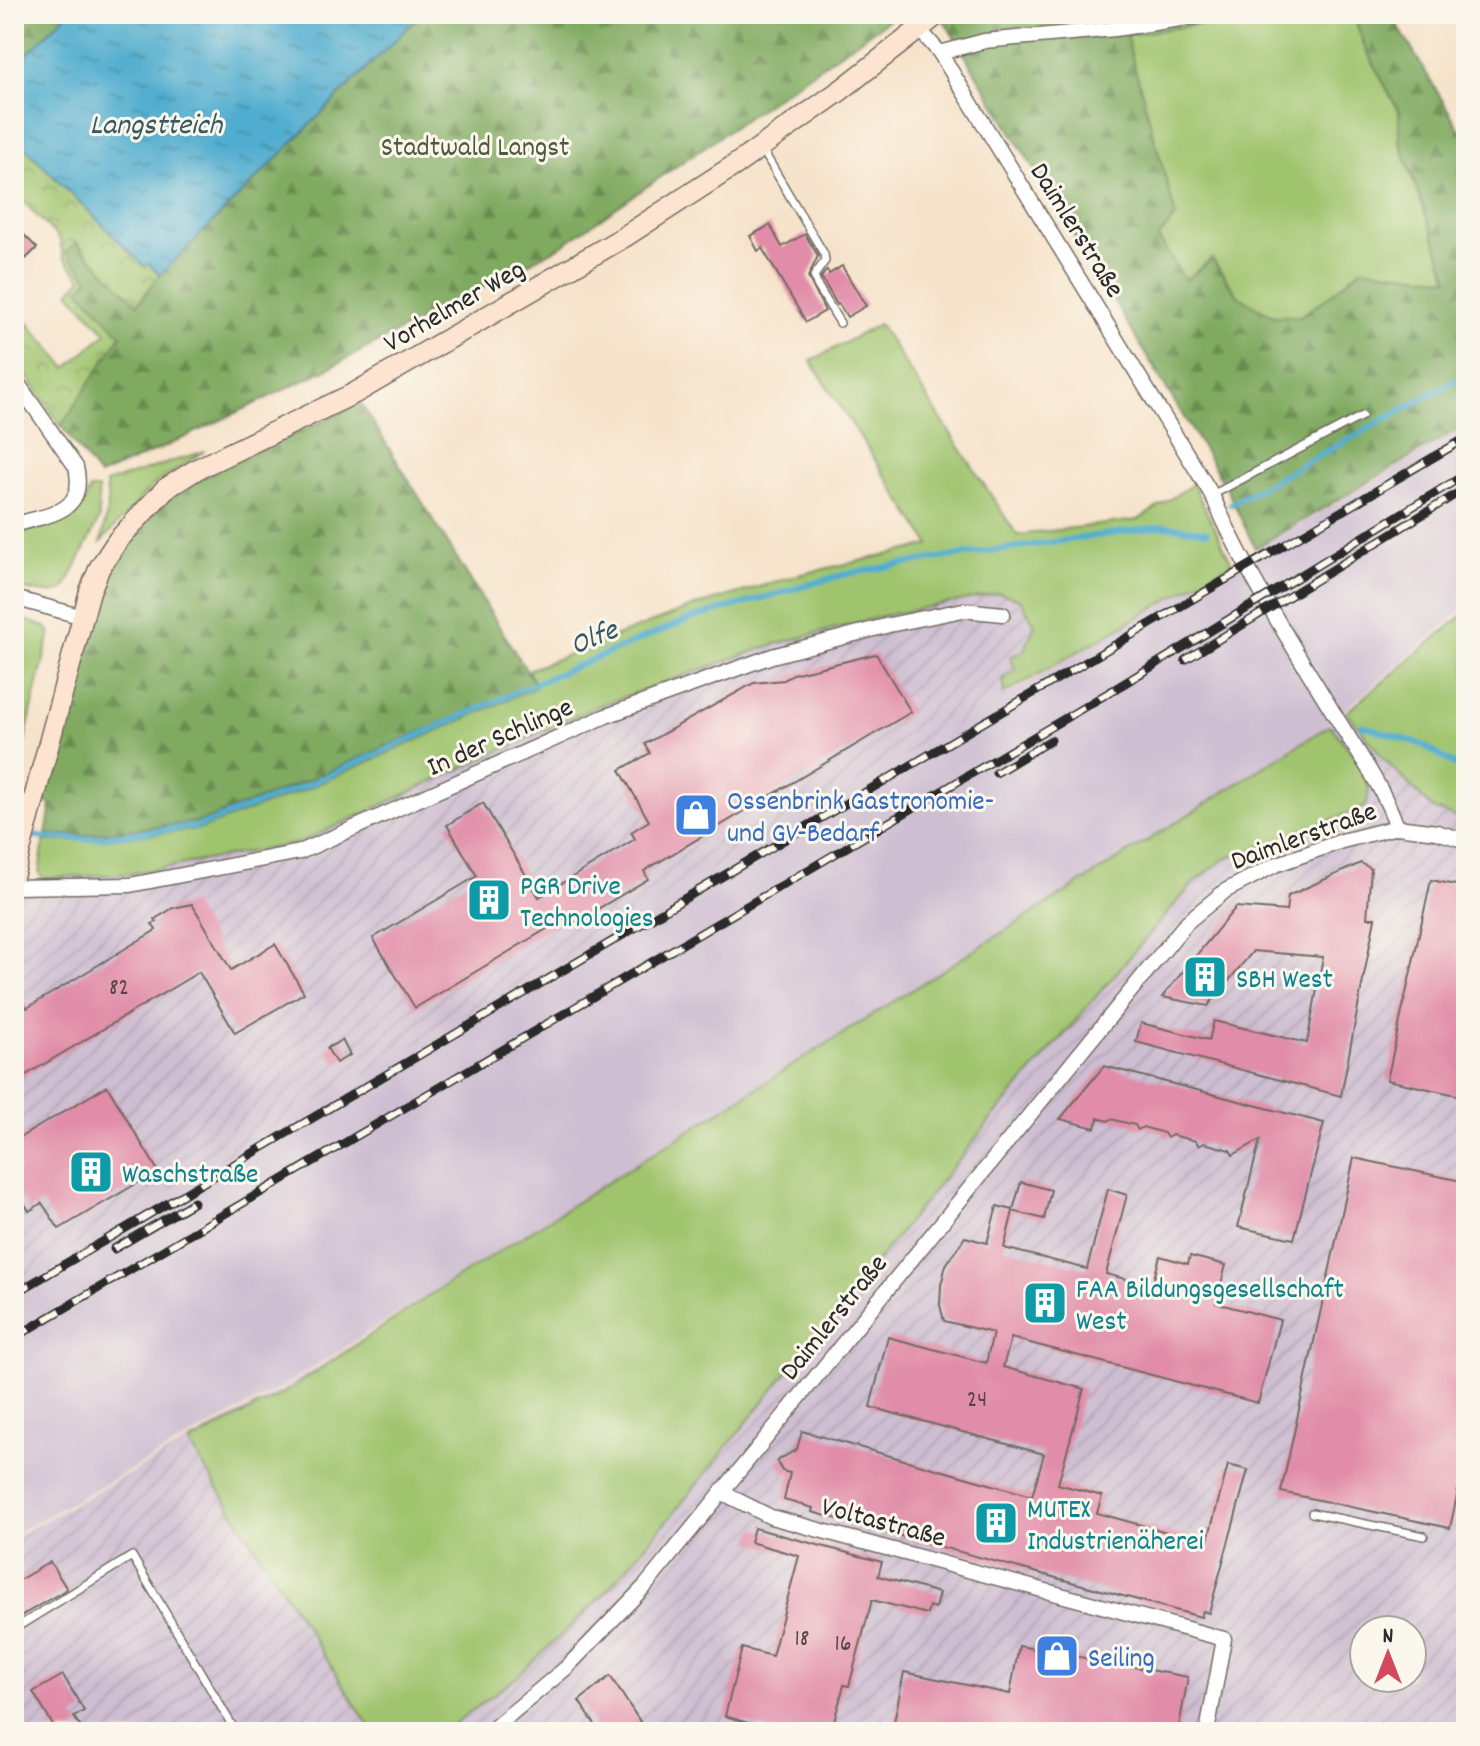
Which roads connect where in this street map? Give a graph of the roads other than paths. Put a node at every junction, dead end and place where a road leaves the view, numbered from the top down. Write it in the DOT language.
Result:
graph roads {
  1 [pos="938,14"];
  2 [pos="1213,14"];
  3 [pos="919,29"];
  4 [pos="940,53"];
  5 [pos="761,147"];
  6 [pos="840,323"];
  7 [pos="14,378"];
  8 [pos="1362,416"];
  9 [pos="1212,495"];
  10 [pos="14,525"];
  11 [pos="14,598"];
  12 [pos="1003,614"];
  13 [pos="83,617"];
  14 [pos="1397,827"];
  15 [pos="1466,841"];
  16 [pos="14,873"];
  17 [pos="14,887"];
  18 [pos="721,1492"];
  19 [pos="1312,1513"];
  20 [pos="1424,1536"];
  21 [pos="14,1629"];
  22 [pos="225,1732"];
  23 [pos="489,1732"];
  24 [pos="1207,1732"];
  1 -- 3 [label="street, Vorhelmer Weg"];
  2 -- 4 [label="street"];
  3 -- 4 [label="street, Daimlerstraße"];
  3 -- 5 [label="street, Vorhelmer Weg"];
  4 -- 9 [label="street, Daimlerstraße"];
  5 -- 6 [label="lane"];
  5 -- 13 [label="street, Vorhelmer Weg"];
  7 -- 10 [label="street"];
  8 -- 9 [label="lane"];
  9 -- 14 [label="street, Daimlerstraße"];
  11 -- 13 [label="street"];
  12 -- 17 [label="street, In der Schlinge"];
  13 -- 16 [label="street, Vorhelmer Weg"];
  14 -- 15 [label="street"];
  14 -- 18 [label="street, Daimlerstraße"];
  18 -- 23 [label="street, Daimlerstraße"];
  18 -- 24 [label="street, Voltastraße"];
  19 -- 20 [label="lane"];
  21 -- 22 [label="lane"];
}
